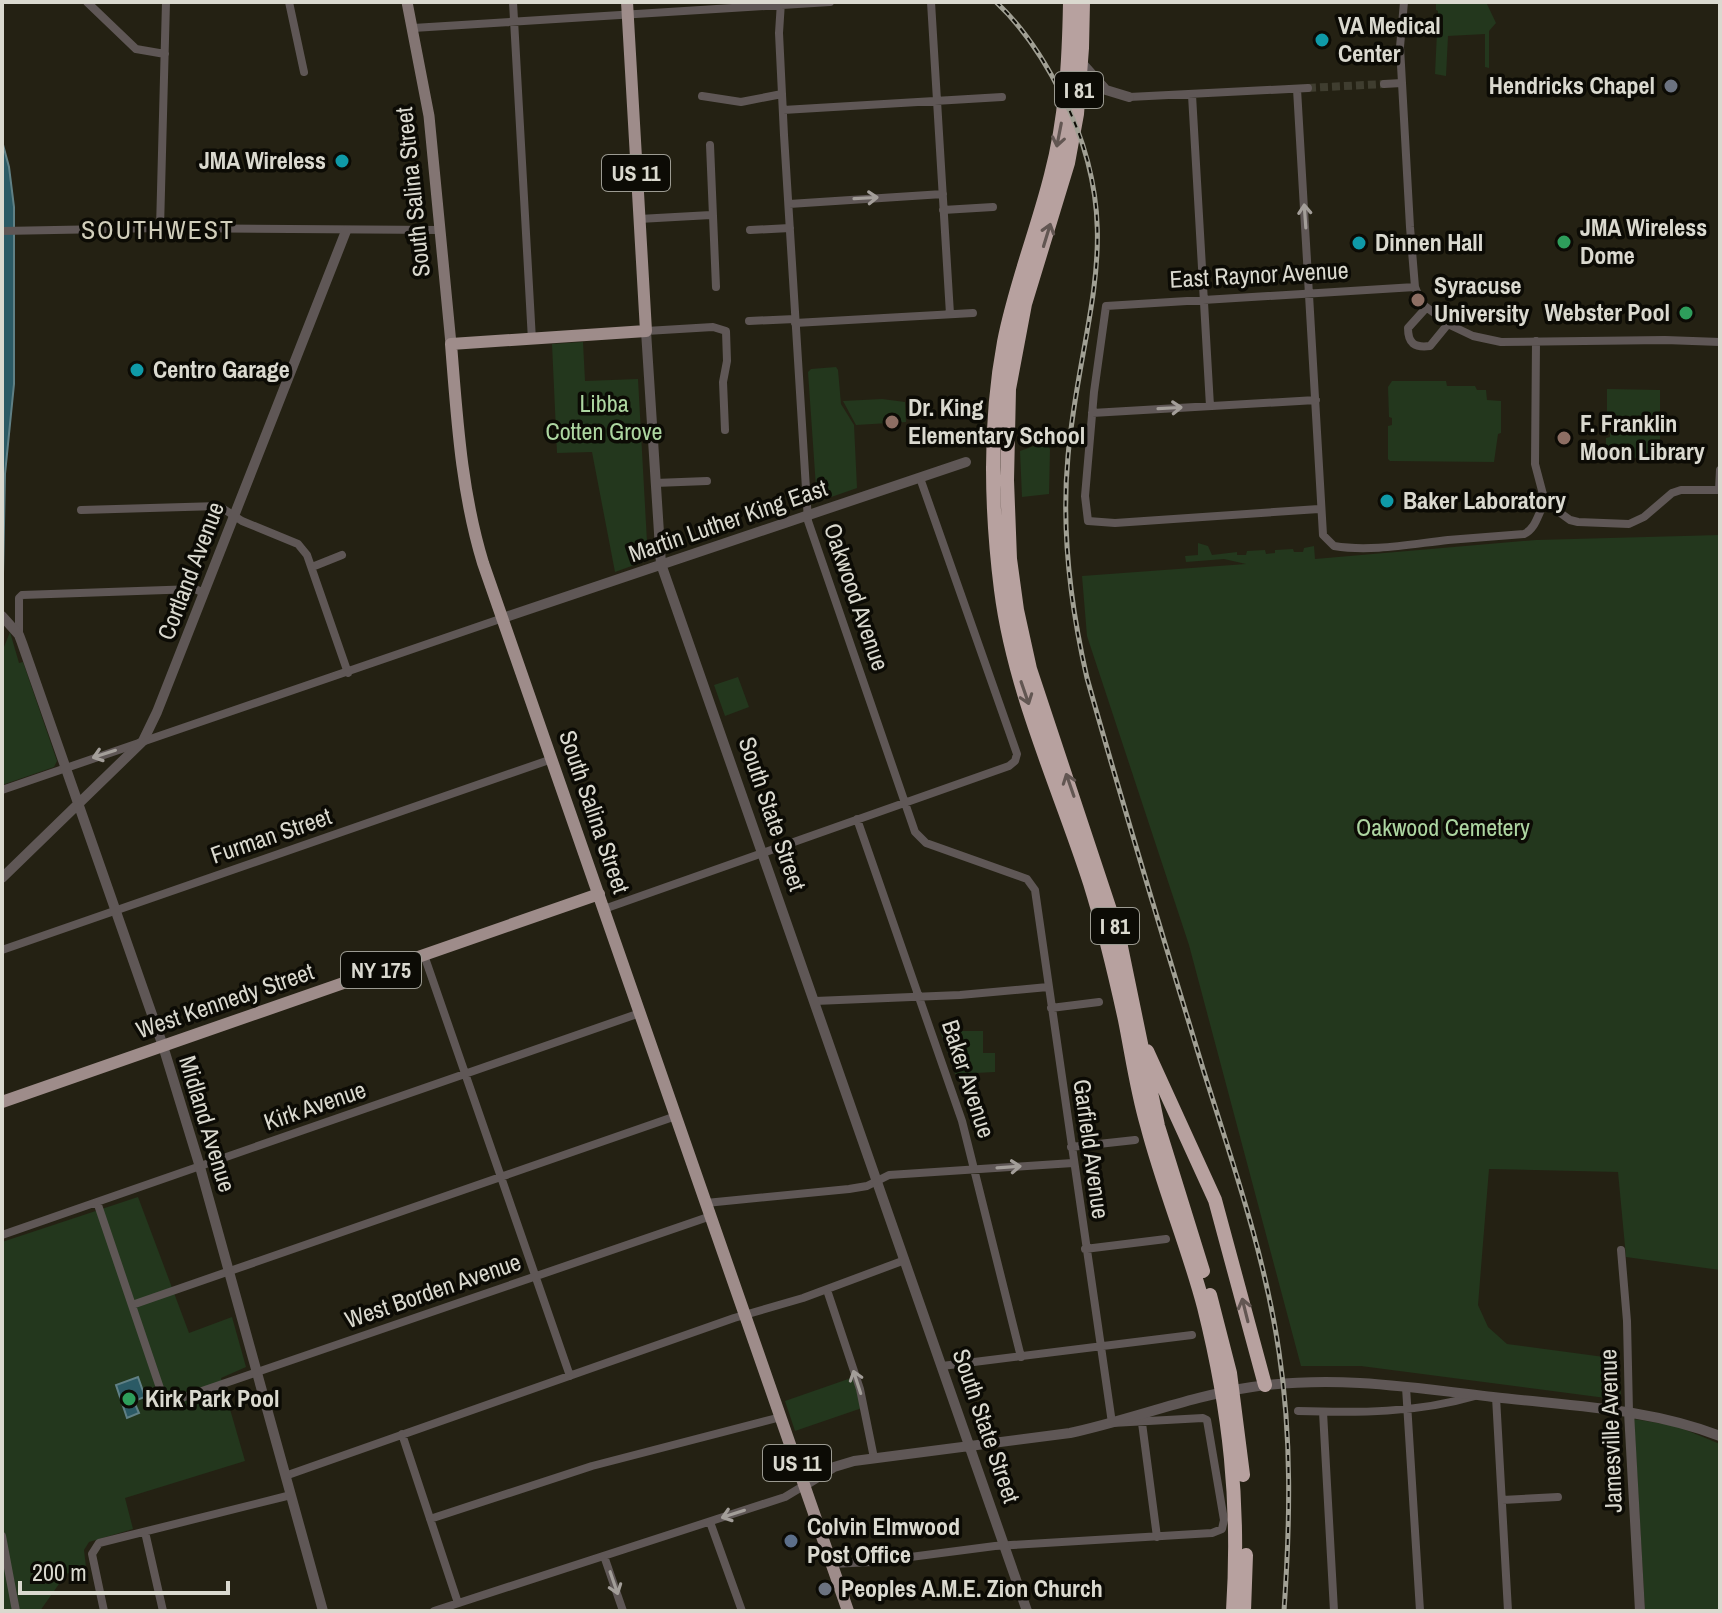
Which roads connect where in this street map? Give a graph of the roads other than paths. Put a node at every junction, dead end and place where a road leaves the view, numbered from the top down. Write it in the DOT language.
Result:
graph roads {
  1 [pos="87,2"];
  2 [pos="166,2"];
  3 [pos="289,2"];
  4 [pos="407,2"];
  5 [pos="513,2"];
  6 [pos="830,2"];
  7 [pos="931,2"];
  8 [pos="1073,2"];
  9 [pos="1083,2"];
  10 [pos="1404,2"];
  11 [pos="781,4"];
  12 [pos="627,8"];
  13 [pos="514,22"];
  14 [pos="413,28"];
  15 [pos="165,54"];
  16 [pos="304,72"];
  17 [pos="1402,83"];
  18 [pos="1384,84"];
  19 [pos="1308,88"];
  20 [pos="1297,89"];
  21 [pos="782,94"];
  22 [pos="1192,95"];
  23 [pos="702,96"];
  24 [pos="1002,97"];
  25 [pos="1129,97"];
  26 [pos="937,101"];
  27 [pos="783,110"];
  28 [pos="710,145"];
  29 [pos="1058,175"];
  30 [pos="943,194"];
  31 [pos="789,204"];
  32 [pos="993,207"];
  33 [pos="943,210"];
  34 [pos="711,215"];
  35 [pos="639,219"];
  36 [pos="160,228"];
  37 [pos="790,228"];
  38 [pos="439,230"];
  39 [pos="750,230"];
  40 [pos="2,231"];
  41 [pos="346,231"];
  42 [pos="716,287"];
  43 [pos="1415,287"];
  44 [pos="1310,294"];
  45 [pos="1204,300"];
  46 [pos="1426,308"];
  47 [pos="973,313"];
  48 [pos="950,314"];
  49 [pos="749,321"];
  50 [pos="795,321"];
  51 [pos="1448,324"];
  52 [pos="646,331"];
  53 [pos="532,340"];
  54 [pos="1536,341"];
  55 [pos="1720,342"];
  56 [pos="451,344"];
  57 [pos="1316,400"];
  58 [pos="1210,406"];
  59 [pos="1092,413"];
  60 [pos="725,430"];
  61 [pos="966,462"];
  62 [pos="1720,470"];
  63 [pos="920,478"];
  64 [pos="707,481"];
  65 [pos="1001,481"];
  66 [pos="655,483"];
  67 [pos="1720,490"];
  68 [pos="1545,502"];
  69 [pos="1319,509"];
  70 [pos="81,510"];
  71 [pos="235,515"];
  72 [pos="807,515"];
  73 [pos="342,555"];
  74 [pos="661,564"];
  75 [pos="312,567"];
  76 [pos="204,593"];
  77 [pos="503,618"];
  78 [pos="6,619"];
  79 [pos="19,635"];
  80 [pos="348,673"];
  81 [pos="143,741"];
  82 [pos="552,759"];
  83 [pos="65,767"];
  84 [pos="2,790"];
  85 [pos="905,802"];
  86 [pos="79,806"];
  87 [pos="857,819"];
  88 [pos="762,853"];
  89 [pos="2,878"];
  90 [pos="1030,881"];
  91 [pos="599,894"];
  92 [pos="604,909"];
  93 [pos="116,911"];
  94 [pos="2,950"];
  95 [pos="424,955"];
  96 [pos="1048,987"];
  97 [pos="920,996"];
  98 [pos="815,1001"];
  99 [pos="1099,1002"];
  100 [pos="1051,1008"];
  101 [pos="640,1013"];
  102 [pos="1139,1036"];
  103 [pos="163,1046"];
  104 [pos="466,1074"];
  105 [pos="2,1102"];
  106 [pos="676,1116"];
  107 [pos="1135,1140"];
  108 [pos="1071,1147"];
  109 [pos="1073,1163"];
  110 [pos="200,1167"];
  111 [pos="974,1170"];
  112 [pos="501,1178"];
  113 [pos="877,1180"];
  114 [pos="97,1202"];
  115 [pos="709,1209"];
  116 [pos="2,1235"];
  117 [pos="1166,1239"];
  118 [pos="1085,1249"];
  119 [pos="1621,1250"];
  120 [pos="905,1260"];
  121 [pos="229,1272"];
  122 [pos="536,1276"];
  123 [pos="827,1290"];
  124 [pos="132,1305"];
  125 [pos="746,1315"];
  126 [pos="1192,1335"];
  127 [pos="1100,1347"];
  128 [pos="1021,1357"];
  129 [pos="942,1366"];
  130 [pos="257,1374"];
  131 [pos="570,1376"];
  132 [pos="1225,1377"];
  133 [pos="1265,1385"];
  134 [pos="1406,1387"];
  135 [pos="1480,1395"];
  136 [pos="1496,1397"];
  137 [pos="1230,1406"];
  138 [pos="1161,1407"];
  139 [pos="1408,1410"];
  140 [pos="1298,1411"];
  141 [pos="1323,1412"];
  142 [pos="1629,1412"];
  143 [pos="781,1417"];
  144 [pos="1163,1422"];
  145 [pos="1112,1423"];
  146 [pos="1142,1423"];
  147 [pos="402,1434"];
  148 [pos="1720,1436"];
  149 [pos="971,1446"];
  150 [pos="874,1458"];
  151 [pos="285,1476"];
  152 [pos="805,1485"];
  153 [pos="291,1495"];
  154 [pos="1558,1497"];
  155 [pos="1502,1500"];
  156 [pos="430,1519"];
  157 [pos="710,1522"];
  158 [pos="145,1532"];
  159 [pos="2,1536"];
  160 [pos="1157,1537"];
  161 [pos="1004,1546"];
  162 [pos="604,1556"];
  163 [pos="832,1564"];
  164 [pos="458,1603"];
  165 [pos="16,1611"];
  166 [pos="104,1611"];
  167 [pos="163,1611"];
  168 [pos="323,1611"];
  169 [pos="434,1611"];
  170 [pos="623,1611"];
  171 [pos="742,1611"];
  172 [pos="848,1611"];
  173 [pos="1027,1611"];
  174 [pos="1233,1611"];
  175 [pos="1244,1611"];
  176 [pos="1334,1611"];
  177 [pos="1420,1611"];
  178 [pos="1508,1611"];
  179 [pos="1640,1611"];
  1 -- 15 [label="street"];
  2 -- 15 [label="street"];
  3 -- 16 [label="street"];
  4 -- 14 [label="main road, South Salina Street"];
  5 -- 13 [label="street"];
  6 -- 11 [label="street"];
  7 -- 26 [label="street"];
  8 -- 25 [label="street"];
  8 -- 29 [label="highway, I 81, one-way"];
  9 -- 29 [label="highway, I 81"];
  10 -- 17 [label="street"];
  11 -- 12 [label="street"];
  11 -- 21 [label="street, Oakwood Avenue"];
  12 -- 13 [label="street"];
  12 -- 35 [label="main road, South State Street / US 11"];
  13 -- 14 [label="street"];
  13 -- 53 [label="street"];
  14 -- 38 [label="main road, South Salina Street"];
  15 -- 36 [label="street"];
  17 -- 18 [label="street"];
  17 -- 43 [label="street"];
  19 -- 20 [label="street"];
  20 -- 22 [label="street"];
  44 -- 20 [label="street, one-way"];
  21 -- 23 [label="street"];
  21 -- 27 [label="street, Oakwood Avenue"];
  22 -- 25 [label="street"];
  22 -- 45 [label="street"];
  24 -- 26 [label="street"];
  26 -- 27 [label="street"];
  26 -- 30 [label="street"];
  27 -- 31 [label="street, Oakwood Avenue"];
  28 -- 34 [label="street"];
  29 -- 65 [label="highway, I 81"];
  31 -- 30 [label="street, one-way"];
  30 -- 33 [label="street"];
  31 -- 37 [label="street, Oakwood Avenue"];
  32 -- 33 [label="street"];
  33 -- 48 [label="street"];
  34 -- 35 [label="street"];
  34 -- 42 [label="street"];
  35 -- 52 [label="main road, South State Street / US 11"];
  36 -- 40 [label="street"];
  36 -- 41 [label="street"];
  37 -- 39 [label="street"];
  37 -- 50 [label="street, Oakwood Avenue"];
  38 -- 41 [label="street"];
  38 -- 56 [label="main road, South Salina Street"];
  41 -- 71 [label="street, Cortland Avenue"];
  43 -- 44 [label="street, East Raynor Avenue"];
  43 -- 46 [label="street"];
  44 -- 45 [label="street, East Raynor Avenue"];
  44 -- 57 [label="street"];
  45 -- 58 [label="street"];
  45 -- 59 [label="street, East Raynor Avenue"];
  46 -- 51 [label="street"];
  46 -- 51 [label="street"];
  47 -- 48 [label="street"];
  48 -- 50 [label="street"];
  49 -- 50 [label="street"];
  50 -- 72 [label="street, Oakwood Avenue"];
  51 -- 54 [label="street"];
  52 -- 53 [label="main road"];
  52 -- 60 [label="street"];
  52 -- 66 [label="street, South State Street"];
  53 -- 56 [label="main road"];
  54 -- 55 [label="street"];
  54 -- 68 [label="street"];
  56 -- 77 [label="main road, South Salina Street / US 11"];
  57 -- 58 [label="street"];
  57 -- 69 [label="street"];
  59 -- 58 [label="street, one-way"];
  59 -- 69 [label="street"];
  61 -- 63 [label="street, Martin Luther King East"];
  62 -- 67 [label="street"];
  63 -- 72 [label="street, Martin Luther King East"];
  63 -- 85 [label="street"];
  64 -- 66 [label="street"];
  102 -- 65 [label="highway, I 81, one-way"];
  65 -- 132 [label="highway, I 81, one-way"];
  66 -- 74 [label="street, South State Street"];
  67 -- 68 [label="street"];
  68 -- 69 [label="street"];
  70 -- 71 [label="street"];
  71 -- 75 [label="street"];
  71 -- 76 [label="street, Cortland Avenue"];
  72 -- 74 [label="street, Martin Luther King East"];
  72 -- 85 [label="street, Oakwood Avenue"];
  73 -- 75 [label="street"];
  74 -- 77 [label="street, Martin Luther King East"];
  74 -- 88 [label="street, South State Street"];
  75 -- 80 [label="street"];
  76 -- 79 [label="street"];
  76 -- 81 [label="street, Cortland Avenue"];
  77 -- 80 [label="street"];
  77 -- 82 [label="main road, South Salina Street / US 11"];
  78 -- 79 [label="street, Midland Avenue"];
  79 -- 83 [label="street, Midland Avenue"];
  80 -- 81 [label="street"];
  81 -- 83 [label="street, one-way"];
  81 -- 86 [label="street, Cortland Avenue"];
  82 -- 91 [label="main road, South Salina Street / US 11"];
  82 -- 93 [label="street, Furman Street"];
  83 -- 84 [label="street"];
  83 -- 86 [label="street, Midland Avenue"];
  85 -- 87 [label="street"];
  85 -- 90 [label="street, Oakwood Avenue"];
  86 -- 89 [label="street, Cortland Avenue"];
  86 -- 93 [label="street, Midland Avenue"];
  87 -- 88 [label="street"];
  87 -- 97 [label="street, Baker Avenue"];
  88 -- 92 [label="street"];
  88 -- 98 [label="street, South State Street"];
  90 -- 96 [label="street, Garfield Avenue"];
  91 -- 92 [label="main road, South Salina Street / US 11"];
  91 -- 95 [label="main road, West Kennedy Street / NY 175"];
  92 -- 101 [label="main road, South Salina Street / US 11"];
  93 -- 94 [label="street, Furman Street"];
  93 -- 103 [label="street, Midland Avenue"];
  95 -- 103 [label="main road, West Kennedy Street / NY 175"];
  95 -- 104 [label="street"];
  96 -- 97 [label="street"];
  96 -- 100 [label="street, Garfield Avenue"];
  97 -- 98 [label="street"];
  97 -- 111 [label="street, Baker Avenue"];
  98 -- 113 [label="street, South State Street"];
  99 -- 100 [label="street"];
  100 -- 108 [label="street, Garfield Avenue"];
  101 -- 104 [label="street, Kirk Avenue"];
  101 -- 106 [label="main road, South Salina Street / US 11"];
  102 -- 132 [label="highway, I 81"];
  133 -- 102 [label="highway, one-way"];
  103 -- 105 [label="main road, West Kennedy Street / NY 175"];
  103 -- 110 [label="street, Midland Avenue"];
  104 -- 110 [label="street, Kirk Avenue"];
  104 -- 112 [label="street"];
  106 -- 112 [label="street"];
  106 -- 115 [label="main road, South Salina Street / US 11"];
  107 -- 108 [label="street"];
  108 -- 109 [label="street, Garfield Avenue"];
  111 -- 109 [label="street, West Borden Avenue, one-way"];
  109 -- 118 [label="street, Garfield Avenue"];
  110 -- 114 [label="street, Kirk Avenue"];
  110 -- 121 [label="street, Midland Avenue"];
  111 -- 113 [label="street, West Borden Avenue"];
  111 -- 128 [label="street, Baker Avenue"];
  112 -- 121 [label="street"];
  112 -- 122 [label="street"];
  113 -- 115 [label="street, West Borden Avenue"];
  113 -- 120 [label="street, South State Street"];
  114 -- 116 [label="street, Kirk Avenue"];
  114 -- 124 [label="street"];
  115 -- 122 [label="street, West Borden Avenue"];
  115 -- 125 [label="main road, South Salina Street / US 11"];
  117 -- 118 [label="street"];
  118 -- 127 [label="street, Garfield Avenue"];
  119 -- 142 [label="street, Jamesville Avenue"];
  120 -- 123 [label="street"];
  120 -- 129 [label="street, South State Street"];
  121 -- 124 [label="street"];
  121 -- 130 [label="street, Midland Avenue"];
  122 -- 130 [label="street, West Borden Avenue"];
  122 -- 131 [label="street"];
  123 -- 125 [label="street"];
  150 -- 123 [label="street, one-way"];
  124 -- 130 [label="street, West Borden Avenue"];
  125 -- 131 [label="street"];
  125 -- 143 [label="main road, South Salina Street / US 11"];
  126 -- 127 [label="street"];
  127 -- 128 [label="street"];
  127 -- 145 [label="street, Garfield Avenue"];
  128 -- 129 [label="street"];
  129 -- 149 [label="street, South State Street"];
  130 -- 151 [label="street, Midland Avenue"];
  131 -- 147 [label="street"];
  132 -- 137 [label="highway, I 81"];
  133 -- 134 [label="street"];
  133 -- 138 [label="street"];
  134 -- 135 [label="street"];
  134 -- 139 [label="street"];
  135 -- 136 [label="street"];
  135 -- 139 [label="street"];
  136 -- 142 [label="street"];
  136 -- 155 [label="street"];
  137 -- 174 [label="highway, I 81"];
  137 -- 175 [label="highway, I 81"];
  138 -- 144 [label="street"];
  138 -- 145 [label="street"];
  139 -- 141 [label="street"];
  139 -- 177 [label="street"];
  140 -- 141 [label="street"];
  141 -- 176 [label="street"];
  142 -- 148 [label="street"];
  142 -- 179 [label="street, Jamesville Avenue"];
  143 -- 152 [label="main road, South Salina Street / US 11"];
  143 -- 156 [label="street"];
  144 -- 146 [label="street"];
  144 -- 160 [label="street"];
  145 -- 146 [label="street"];
  145 -- 149 [label="street"];
  146 -- 160 [label="street"];
  147 -- 151 [label="street"];
  147 -- 156 [label="street"];
  149 -- 150 [label="street"];
  149 -- 161 [label="street, South State Street"];
  150 -- 152 [label="street"];
  151 -- 153 [label="street, Midland Avenue"];
  152 -- 157 [label="street, one-way"];
  152 -- 163 [label="main road, South Salina Street / US 11"];
  153 -- 158 [label="street"];
  153 -- 168 [label="street, Midland Avenue"];
  154 -- 155 [label="street"];
  155 -- 178 [label="street"];
  156 -- 164 [label="street"];
  157 -- 162 [label="street"];
  157 -- 171 [label="street"];
  158 -- 166 [label="street"];
  158 -- 167 [label="street"];
  159 -- 165 [label="street"];
  160 -- 161 [label="street"];
  161 -- 163 [label="street"];
  161 -- 173 [label="street, South State Street"];
  162 -- 164 [label="street"];
  162 -- 170 [label="street, one-way"];
  163 -- 172 [label="main road, South Salina Street / US 11"];
  164 -- 169 [label="street"];
}
